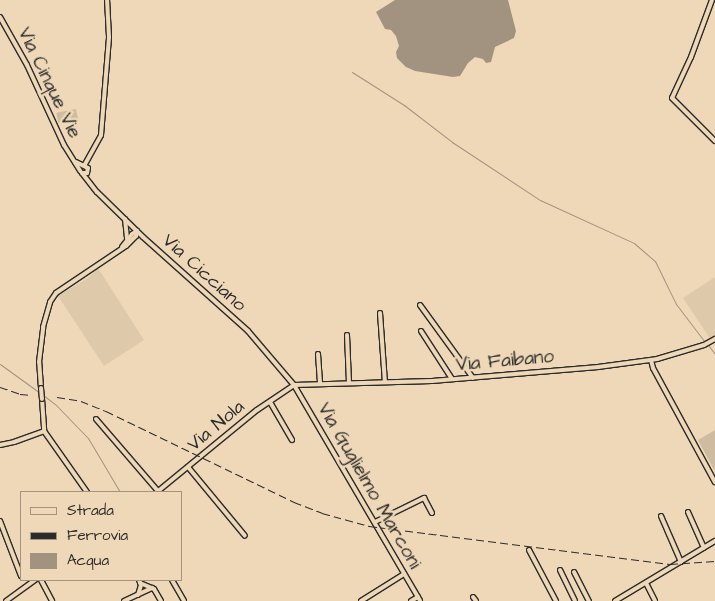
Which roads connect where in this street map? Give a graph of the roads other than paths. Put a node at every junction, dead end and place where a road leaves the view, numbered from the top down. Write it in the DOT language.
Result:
graph roads {
  1 [pos="107,0"];
  2 [pos="712,0"];
  3 [pos="0,17"];
  4 [pos="715,141"];
  5 [pos="84,169"];
  6 [pos="125,218"];
  7 [pos="137,231"];
  8 [pos="143,237"];
  9 [pos="126,241"];
  10 [pos="132,241"];
  11 [pos="119,252"];
  12 [pos="420,305"];
  13 [pos="380,314"];
  14 [pos="421,331"];
  15 [pos="347,335"];
  16 [pos="715,340"];
  17 [pos="318,354"];
  18 [pos="651,360"];
  19 [pos="474,378"];
  20 [pos="452,380"];
  21 [pos="385,382"];
  22 [pos="349,383"];
  23 [pos="320,384"];
  24 [pos="294,386"];
  25 [pos="270,402"];
  26 [pos="96,419"];
  27 [pos="44,430"];
  28 [pos="292,440"];
  29 [pos="0,445"];
  30 [pos="188,467"];
  31 [pos="715,482"];
  32 [pos="85,491"];
  33 [pos="157,491"];
  34 [pos="159,491"];
  35 [pos="688,512"];
  36 [pos="432,513"];
  37 [pos="661,516"];
  38 [pos="0,521"];
  39 [pos="375,522"];
  40 [pos="245,536"];
  41 [pos="715,542"];
  42 [pos="704,548"];
  43 [pos="530,550"];
  44 [pos="681,562"];
  45 [pos="560,570"];
  46 [pos="574,572"];
  47 [pos="20,573"];
  48 [pos="404,574"];
  49 [pos="24,581"];
  50 [pos="34,581"];
  51 [pos="41,581"];
  52 [pos="173,581"];
  53 [pos="140,582"];
  54 [pos="646,583"];
  55 [pos="26,586"];
  56 [pos="152,588"];
  57 [pos="138,595"];
  58 [pos="419,599"];
  59 [pos="127,600"];
  60 [pos="6,601"];
  61 [pos="52,601"];
  62 [pos="161,601"];
  63 [pos="184,601"];
  64 [pos="361,601"];
  65 [pos="411,601"];
  66 [pos="556,601"];
  67 [pos="575,601"];
  68 [pos="589,601"];
  69 [pos="615,601"];
  70 [pos="656,601"];
  1 -- 5 [label="street"];
  2 -- 4 [label="street"];
  3 -- 5 [label="street, Via Cinque Vie"];
  5 -- 6 [label="street, Via Cicciano"];
  6 -- 7 [label="street, Via Cicciano"];
  6 -- 9 [label="street"];
  7 -- 8 [label="street, Via Cicciano"];
  7 -- 9 [label="street"];
  7 -- 10 [label="street"];
  8 -- 10 [label="street"];
  8 -- 24 [label="street, Via Cicciano"];
  9 -- 11 [label="street"];
  10 -- 11 [label="street"];
  11 -- 27 [label="street, bridge"];
  12 -- 19 [label="street"];
  13 -- 21 [label="street"];
  14 -- 20 [label="street"];
  15 -- 22 [label="street"];
  16 -- 18 [label="street, Via Faibano"];
  17 -- 23 [label="street"];
  18 -- 19 [label="street, Via Faibano"];
  18 -- 31 [label="street"];
  19 -- 20 [label="street, Via Faibano"];
  20 -- 21 [label="street, Via Faibano"];
  21 -- 22 [label="street, Via Faibano"];
  22 -- 23 [label="street, Via Faibano"];
  23 -- 24 [label="street, Via Faibano"];
  24 -- 25 [label="street, Via Nola"];
  24 -- 39 [label="street, Via Guglielmo Marconi"];
  25 -- 28 [label="street"];
  25 -- 30 [label="street, Via Nola"];
  26 -- 33 [label="street"];
  27 -- 29 [label="street"];
  27 -- 32 [label="street"];
  30 -- 34 [label="street, Via Nola"];
  30 -- 40 [label="street"];
  35 -- 42 [label="street"];
  36 -- 39 [label="street"];
  37 -- 44 [label="street"];
  38 -- 47 [label="street"];
  39 -- 48 [label="street, Via Guglielmo Marconi"];
  41 -- 42 [label="street"];
  42 -- 44 [label="street"];
  43 -- 66 [label="street"];
  44 -- 54 [label="street"];
  45 -- 67 [label="street"];
  46 -- 68 [label="street"];
  48 -- 58 [label="street, Via Guglielmo Marconi"];
  48 -- 64 [label="street"];
  49 -- 55 [label="street"];
  50 -- 55 [label="street"];
  51 -- 61 [label="street"];
  52 -- 63 [label="street"];
  53 -- 56 [label="street"];
  53 -- 57 [label="street"];
  54 -- 69 [label="street"];
  54 -- 70 [label="street"];
  55 -- 60 [label="street"];
  56 -- 57 [label="street"];
  56 -- 62 [label="street"];
  57 -- 59 [label="street"];
  58 -- 65 [label="street"];
}
